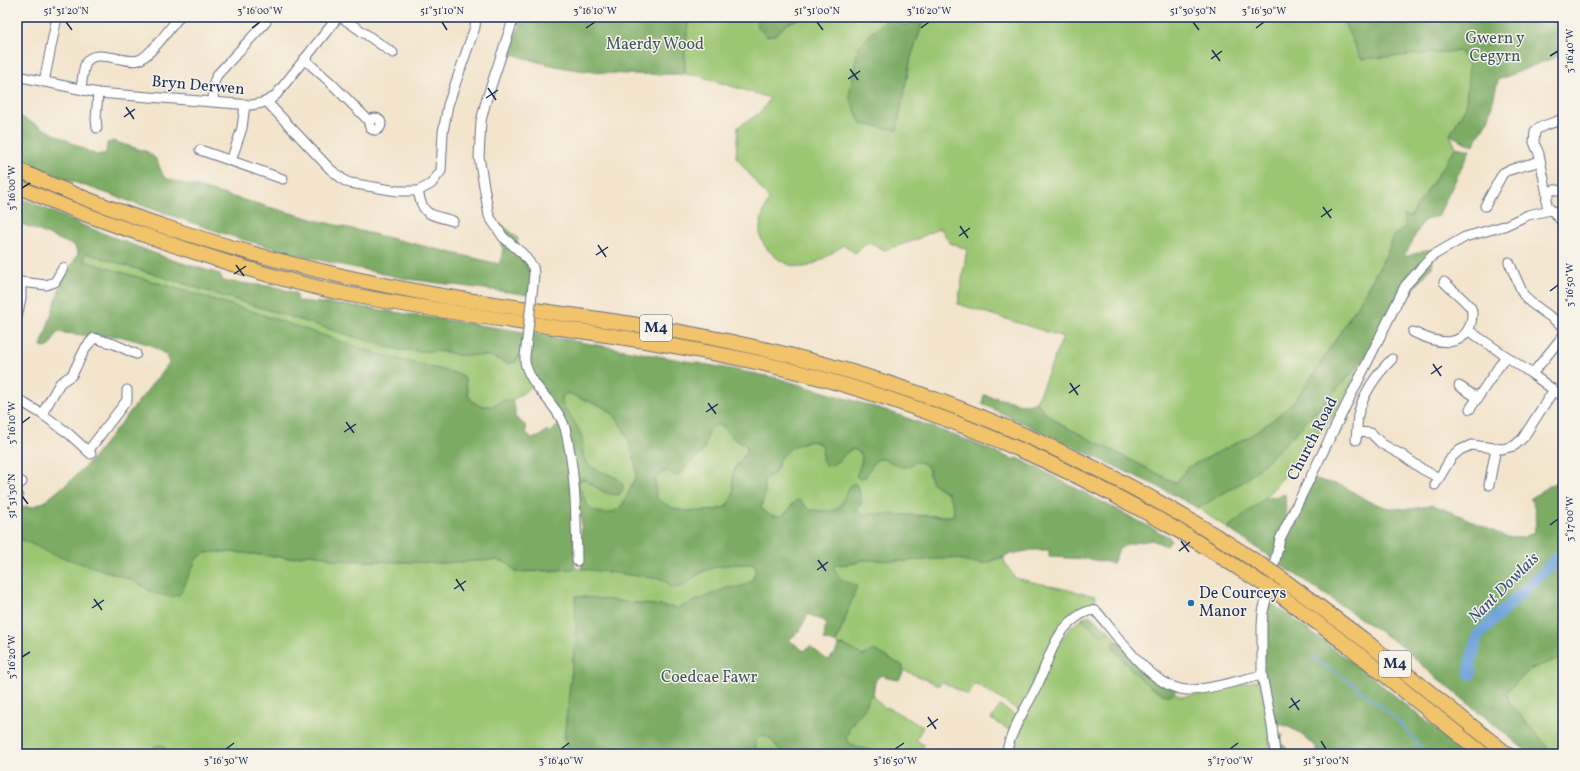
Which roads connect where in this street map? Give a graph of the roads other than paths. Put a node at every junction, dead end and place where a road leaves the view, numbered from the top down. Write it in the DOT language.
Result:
graph roads {
  1 [pos="57,17"];
  2 [pos="179,17"];
  3 [pos="338,17"];
  4 [pos="341,17"];
  5 [pos="476,17"];
  6 [pos="514,17"];
  7 [pos="266,22"];
  8 [pos="393,53"];
  9 [pos="304,59"];
  10 [pos="17,76"];
  11 [pos="44,82"];
  12 [pos="81,89"];
  13 [pos="98,93"];
  14 [pos="213,102"];
  15 [pos="267,102"];
  16 [pos="245,104"];
  17 [pos="1563,118"];
  18 [pos="94,122"];
  19 [pos="370,122"];
  20 [pos="200,150"];
  21 [pos="231,161"];
  22 [pos="1540,161"];
  23 [pos="17,168"];
  24 [pos="1543,174"];
  25 [pos="283,179"];
  26 [pos="17,186"];
  27 [pos="1561,190"];
  28 [pos="418,191"];
  29 [pos="1546,197"];
  30 [pos="1485,206"];
  31 [pos="1552,210"];
  32 [pos="1563,210"];
  33 [pos="1528,215"];
  34 [pos="453,222"];
  35 [pos="1563,223"];
  36 [pos="1509,262"];
  37 [pos="63,268"];
  38 [pos="1523,270"];
  39 [pos="1514,274"];
  40 [pos="19,282"];
  41 [pos="1444,282"];
  42 [pos="17,317"];
  43 [pos="1563,326"];
  44 [pos="1468,330"];
  45 [pos="1413,332"];
  46 [pos="1563,336"];
  47 [pos="136,354"];
  48 [pos="1506,356"];
  49 [pos="1392,359"];
  50 [pos="1532,374"];
  51 [pos="1459,386"];
  52 [pos="127,390"];
  53 [pos="1553,391"];
  54 [pos="1563,397"];
  55 [pos="1478,398"];
  56 [pos="17,399"];
  57 [pos="1470,409"];
  58 [pos="42,414"];
  59 [pos="1496,448"];
  60 [pos="1489,485"];
  61 [pos="577,561"];
  62 [pos="1262,675"];
  63 [pos="1006,754"];
  64 [pos="1275,754"];
  65 [pos="1483,754"];
  66 [pos="1507,754"];
  1 -- 11 [label="street"];
  2 -- 12 [label="street"];
  3 -- 9 [label="street, Bryn Derwen"];
  4 -- 8 [label="street"];
  5 -- 28 [label="street"];
  6 -- 61 [label="street, bridge"];
  7 -- 14 [label="street"];
  9 -- 15 [label="street, Bryn Derwen"];
  9 -- 19 [label="street"];
  10 -- 11 [label="street, Bryn Derwen"];
  11 -- 12 [label="street, Bryn Derwen"];
  12 -- 13 [label="street, Bryn Derwen"];
  13 -- 14 [label="street, Bryn Derwen"];
  13 -- 18 [label="street"];
  14 -- 16 [label="street, Bryn Derwen"];
  15 -- 16 [label="street, Bryn Derwen"];
  15 -- 28 [label="street"];
  16 -- 21 [label="street"];
  17 -- 22 [label="street"];
  20 -- 21 [label="street"];
  21 -- 25 [label="street"];
  22 -- 24 [label="street"];
  22 -- 30 [label="street"];
  23 -- 66 [label="highway, M4, bridge"];
  24 -- 27 [label="street"];
  24 -- 29 [label="street"];
  26 -- 65 [label="highway, M4, bridge"];
  27 -- 29 [label="street, Church Road"];
  28 -- 34 [label="street"];
  29 -- 31 [label="street"];
  29 -- 33 [label="street, Church Road"];
  31 -- 32 [label="street, Church Road"];
  31 -- 33 [label="street, Church Road"];
  31 -- 35 [label="street"];
  33 -- 62 [label="street, Church Road"];
  36 -- 39 [label="street"];
  37 -- 40 [label="street"];
  38 -- 39 [label="street"];
  39 -- 43 [label="street"];
  40 -- 42 [label="street"];
  41 -- 44 [label="street"];
  44 -- 45 [label="street"];
  44 -- 48 [label="street"];
  46 -- 50 [label="street"];
  47 -- 58 [label="street"];
  48 -- 50 [label="street"];
  48 -- 55 [label="street"];
  49 -- 59 [label="street"];
  50 -- 53 [label="street"];
  51 -- 55 [label="street"];
  52 -- 58 [label="street"];
  53 -- 54 [label="street"];
  53 -- 59 [label="street"];
  55 -- 57 [label="street"];
  56 -- 58 [label="street"];
  59 -- 60 [label="street"];
  62 -- 63 [label="street"];
  62 -- 64 [label="street, Church Road"];
}
